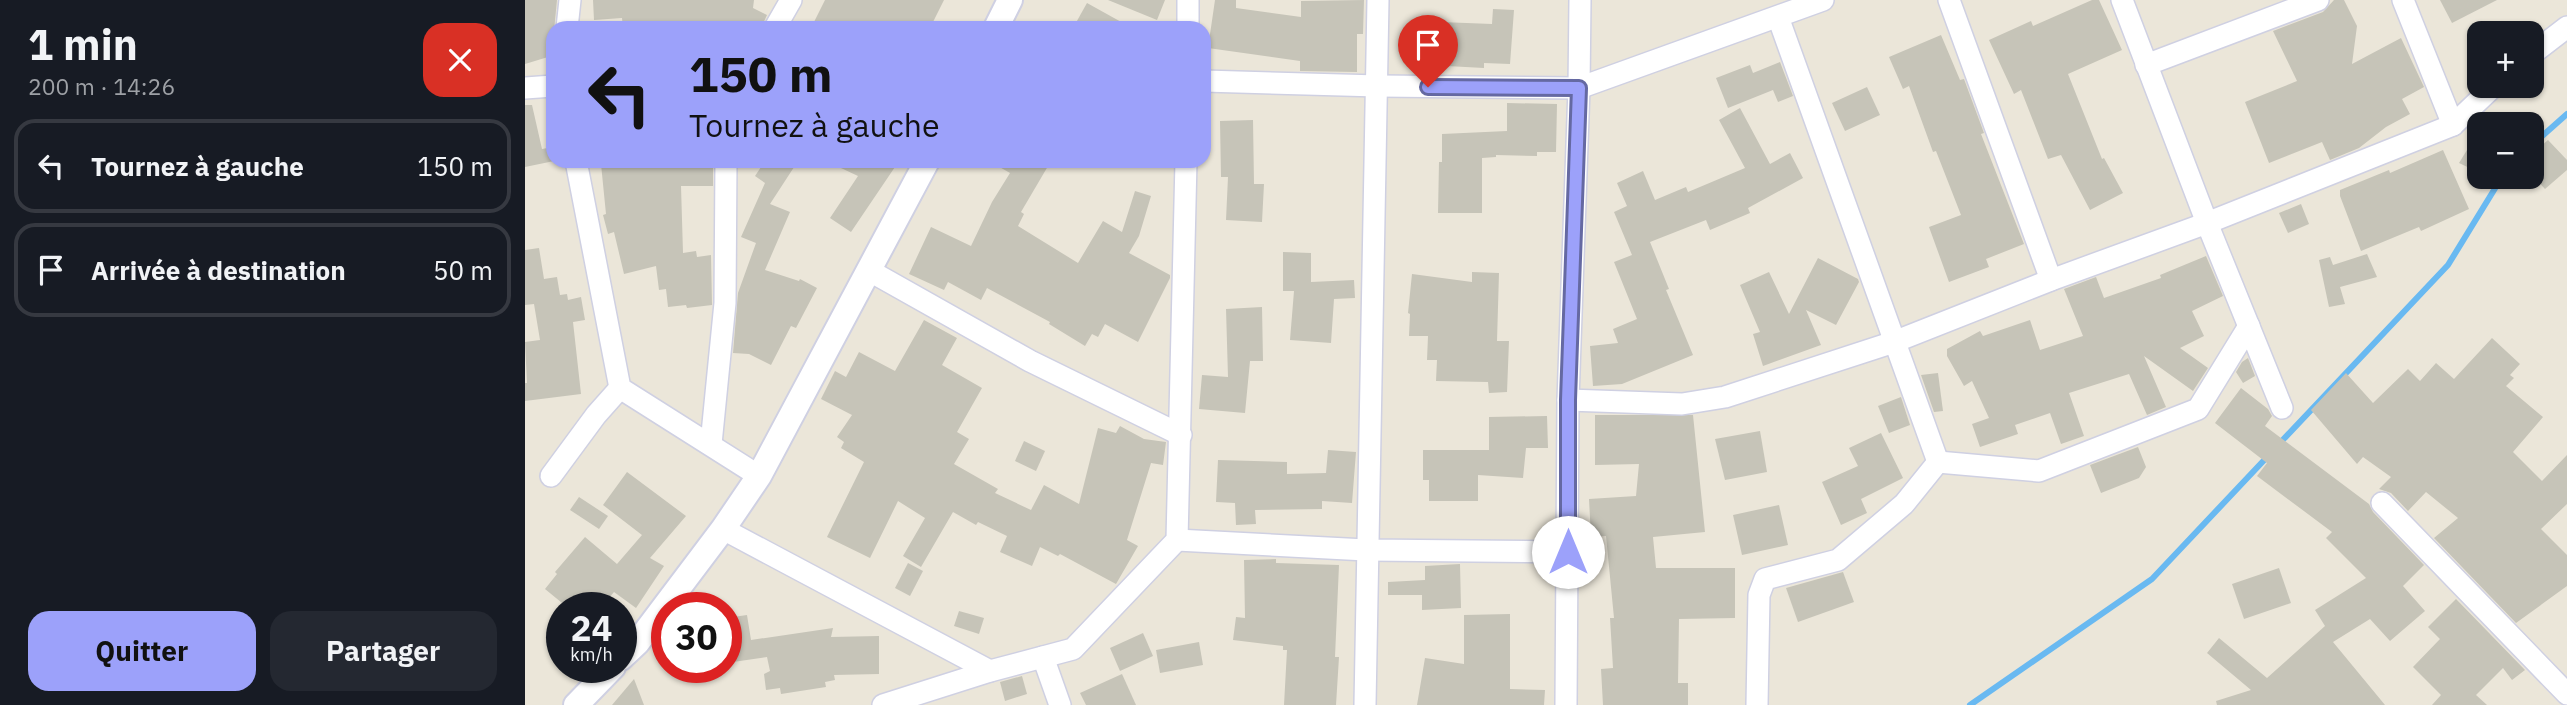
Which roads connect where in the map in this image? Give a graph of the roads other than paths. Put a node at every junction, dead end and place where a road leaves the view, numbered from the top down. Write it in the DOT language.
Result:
graph roads {
  1 [pos="570,0"];
  2 [pos="791,0"];
  3 [pos="1010,0"];
  4 [pos="1188,0"];
  5 [pos="1378,0"];
  6 [pos="1580,0"];
  7 [pos="1823,0"];
  8 [pos="1949,0"];
  9 [pos="2122,0"];
  10 [pos="2318,0"];
  11 [pos="2403,0"];
  12 [pos="1778,17"];
  13 [pos="568,21"];
  14 [pos="779,21"];
  15 [pos="1000,21"];
  16 [pos="1188,21"];
  17 [pos="2567,27"];
  18 [pos="2544,45"];
  19 [pos="2146,65"];
  20 [pos="1211,81"];
  21 [pos="546,86"];
  22 [pos="1378,86"];
  23 [pos="525,88"];
  24 [pos="1579,88"];
  25 [pos="2481,98"];
  26 [pos="2453,125"];
  27 [pos="577,168"];
  28 [pos="726,168"];
  29 [pos="923,168"];
  30 [pos="1186,168"];
  31 [pos="2207,223"];
  32 [pos="870,271"];
  33 [pos="2051,280"];
  34 [pos="2249,326"];
  35 [pos="1894,342"];
  36 [pos="620,387"];
  37 [pos="1568,400"];
  38 [pos="2282,408"];
  39 [pos="1181,435"];
  40 [pos="711,444"];
  41 [pos="1938,462"];
  42 [pos="551,476"];
  43 [pos="759,476"];
  44 [pos="2382,503"];
  45 [pos="723,529"];
  46 [pos="1177,540"];
  47 [pos="1366,550"];
  48 [pos="1568,552"];
  49 [pos="637,643"];
  50 [pos="1043,657"];
  51 [pos="990,671"];
  52 [pos="597,683"];
  53 [pos="2567,694"];
  54 [pos="576,705"];
  55 [pos="883,705"];
  56 [pos="1060,705"];
  57 [pos="1365,705"];
  58 [pos="1566,705"];
  59 [pos="1757,705"];
  1 -- 13 [label="street"];
  2 -- 14 [label="street"];
  3 -- 15 [label="street"];
  4 -- 16 [label="street"];
  5 -- 22 [label="street"];
  6 -- 24 [label="street"];
  7 -- 12 [label="street"];
  8 -- 33 [label="street"];
  9 -- 19 [label="street"];
  10 -- 19 [label="street"];
  11 -- 26 [label="street"];
  12 -- 24 [label="street"];
  12 -- 35 [label="street"];
  17 -- 18 [label="street"];
  19 -- 31 [label="street"];
  20 -- 22 [label="street"];
  21 -- 23 [label="street"];
  22 -- 24 [label="street"];
  22 -- 47 [label="street"];
  24 -- 37 [label="street"];
  25 -- 26 [label="street"];
  26 -- 31 [label="street"];
  27 -- 36 [label="street"];
  28 -- 40 [label="street"];
  29 -- 32 [label="street"];
  30 -- 39 [label="street"];
  31 -- 33 [label="street"];
  31 -- 34 [label="street"];
  32 -- 39 [label="street"];
  32 -- 43 [label="street"];
  33 -- 35 [label="street"];
  34 -- 38 [label="street"];
  34 -- 41 [label="street"];
  35 -- 37 [label="street"];
  35 -- 41 [label="street"];
  36 -- 40 [label="street"];
  36 -- 42 [label="street"];
  37 -- 48 [label="street"];
  39 -- 46 [label="street"];
  40 -- 43 [label="street"];
  41 -- 59 [label="street"];
  43 -- 45 [label="street"];
  44 -- 53 [label="street"];
  45 -- 49 [label="street"];
  45 -- 51 [label="street"];
  46 -- 47 [label="street"];
  46 -- 50 [label="street"];
  47 -- 48 [label="street"];
  47 -- 57 [label="street"];
  48 -- 58 [label="street"];
  50 -- 51 [label="street"];
  50 -- 56 [label="street"];
  51 -- 55 [label="street"];
  52 -- 54 [label="street"];
}
